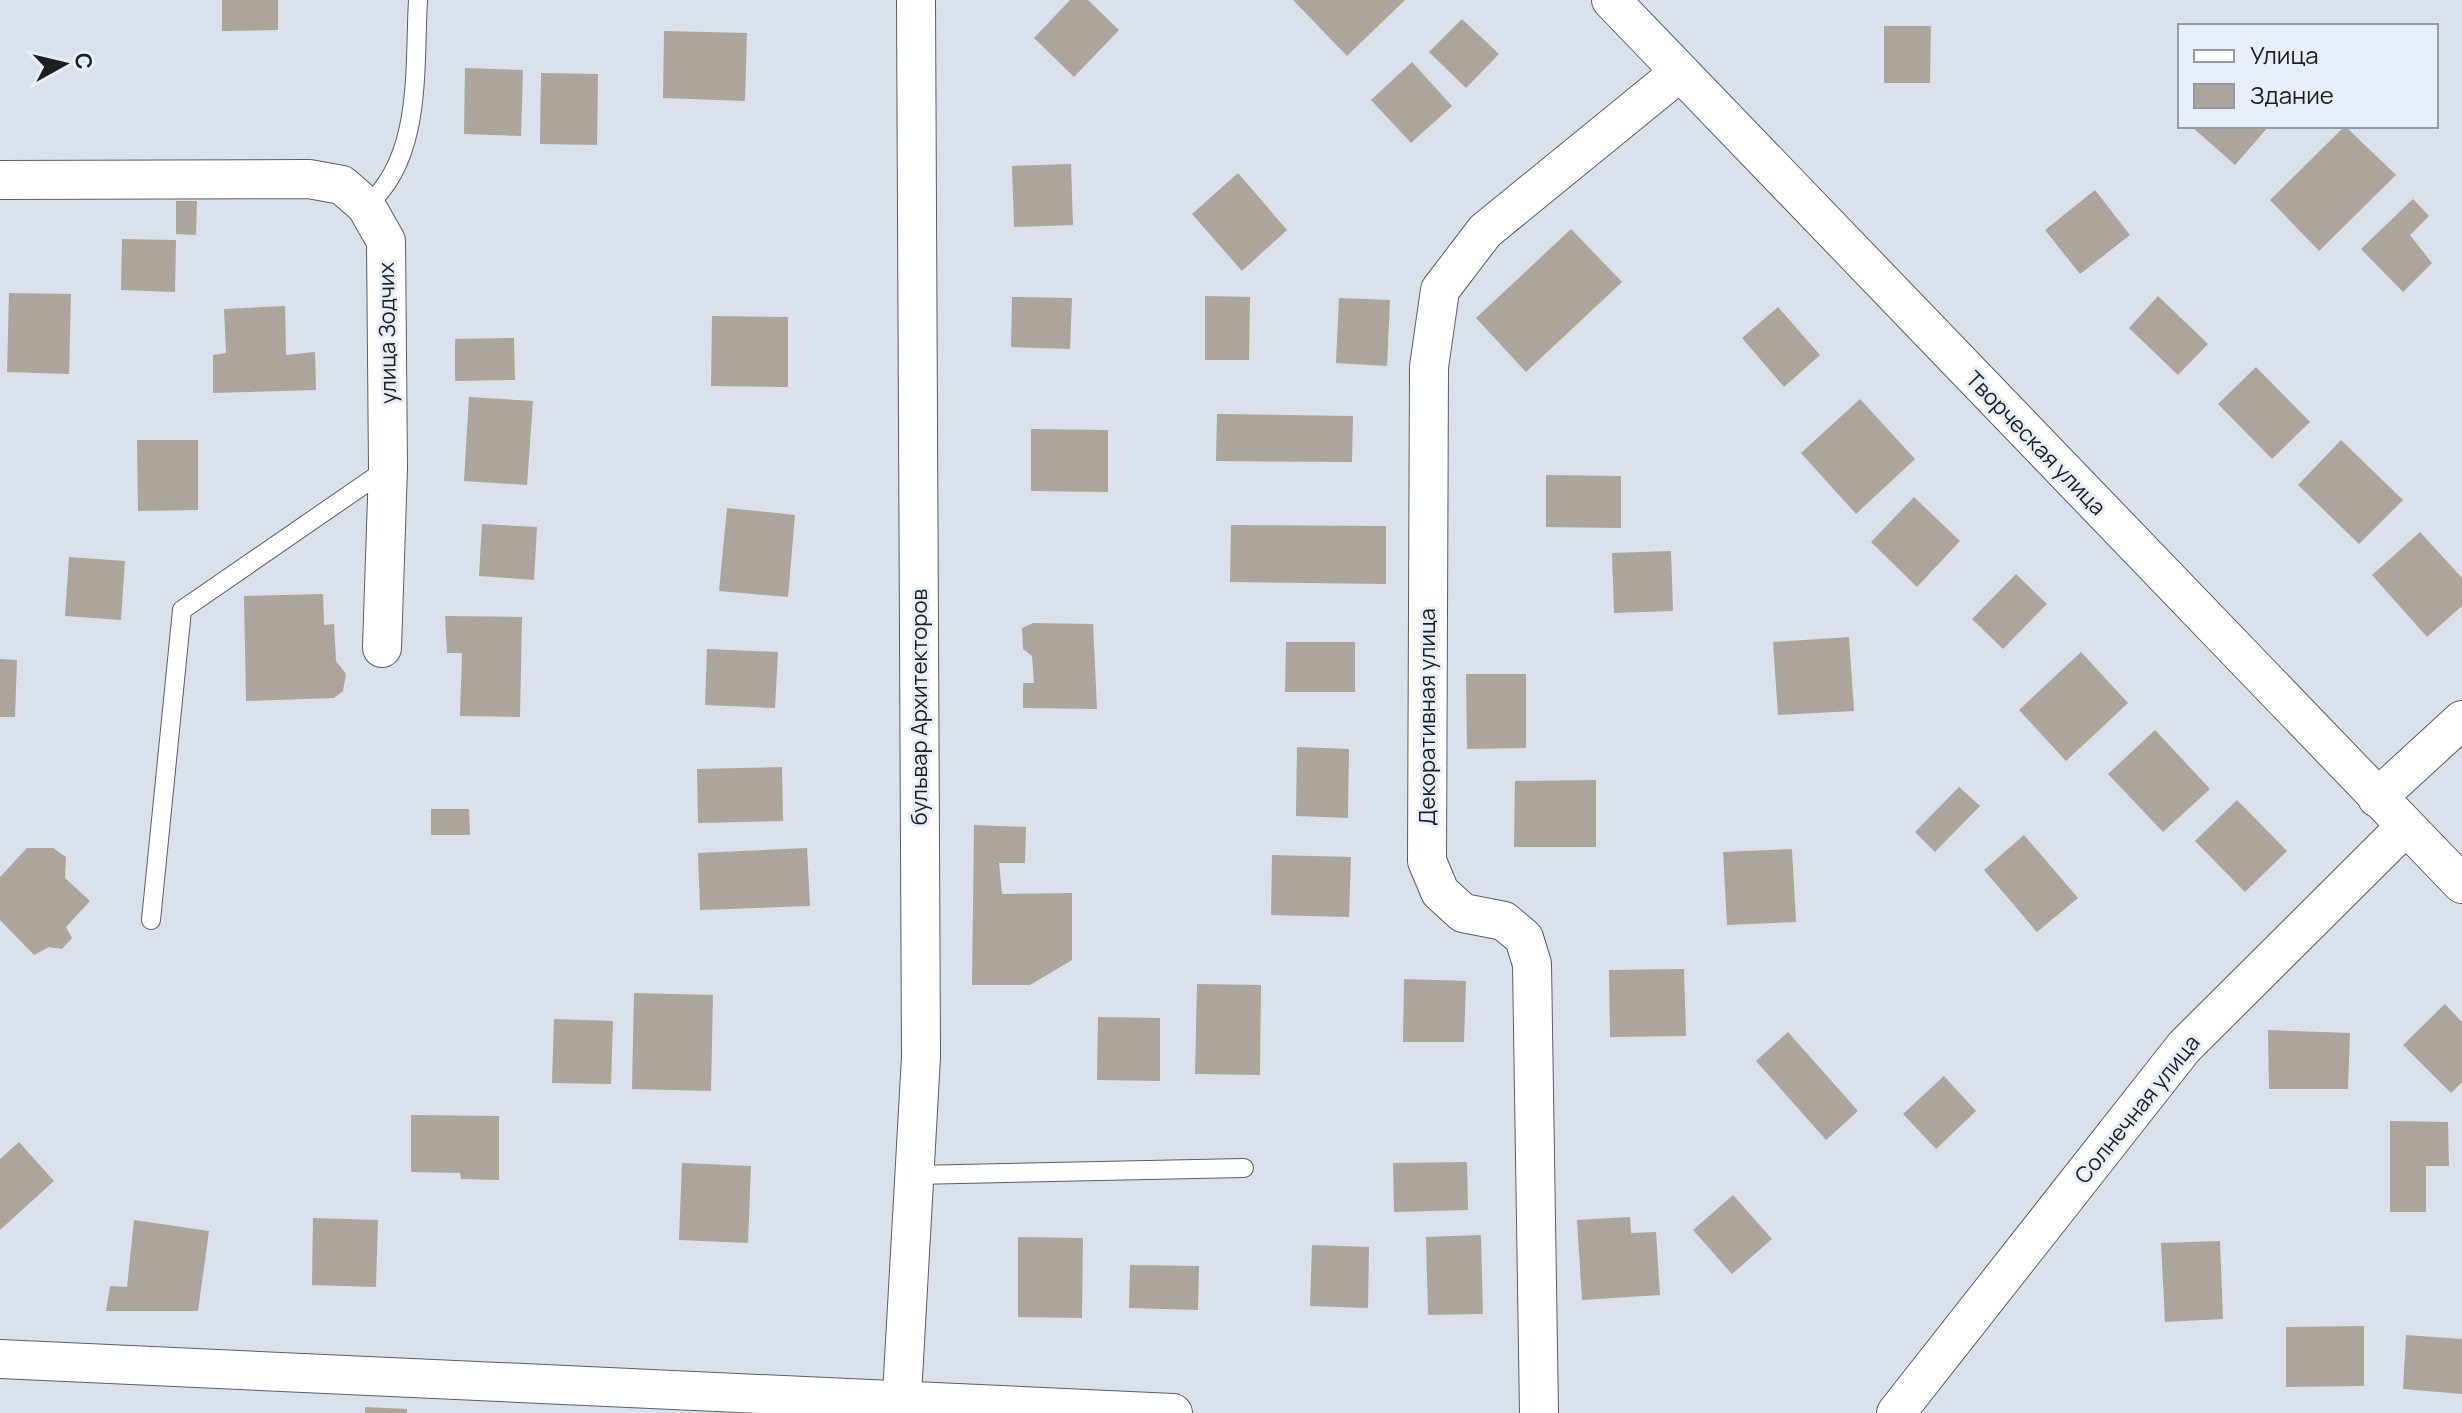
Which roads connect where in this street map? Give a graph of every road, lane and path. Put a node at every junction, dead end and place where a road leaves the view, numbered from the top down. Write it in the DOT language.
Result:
graph roads {
  1 [pos="418,0"];
  2 [pos="916,0"];
  3 [pos="1611,0"];
  4 [pos="1680,72"];
  5 [pos="0,180"];
  6 [pos="366,206"];
  7 [pos="388,468"];
  8 [pos="382,648"];
  9 [pos="2462,720"];
  10 [pos="2377,798"];
  11 [pos="2405,827"];
  12 [pos="2462,884"];
  13 [pos="151,920"];
  14 [pos="1244,1168"];
  15 [pos="914,1175"];
  16 [pos="0,1359"];
  17 [pos="902,1407"];
  18 [pos="1173,1413"];
  19 [pos="1539,1413"];
  20 [pos="1896,1413"];
  1 -- 6 [label="lane"];
  2 -- 15 [label="street, бульвар Архитекторов"];
  3 -- 4 [label="street, Творческая улица"];
  4 -- 10 [label="street, Творческая улица"];
  4 -- 19 [label="street, Декоративная улица"];
  5 -- 6 [label="street, улица Зодчих"];
  6 -- 7 [label="street, улица Зодчих"];
  7 -- 8 [label="street, улица Зодчих"];
  7 -- 13 [label="lane"];
  9 -- 10 [label="street"];
  10 -- 11 [label="street, Творческая улица"];
  11 -- 12 [label="street, Творческая улица"];
  11 -- 20 [label="street, Солнечная улица"];
  14 -- 15 [label="lane"];
  15 -- 17 [label="street, бульвар Архитекторов"];
  16 -- 17 [label="street"];
  17 -- 18 [label="street"];
}
